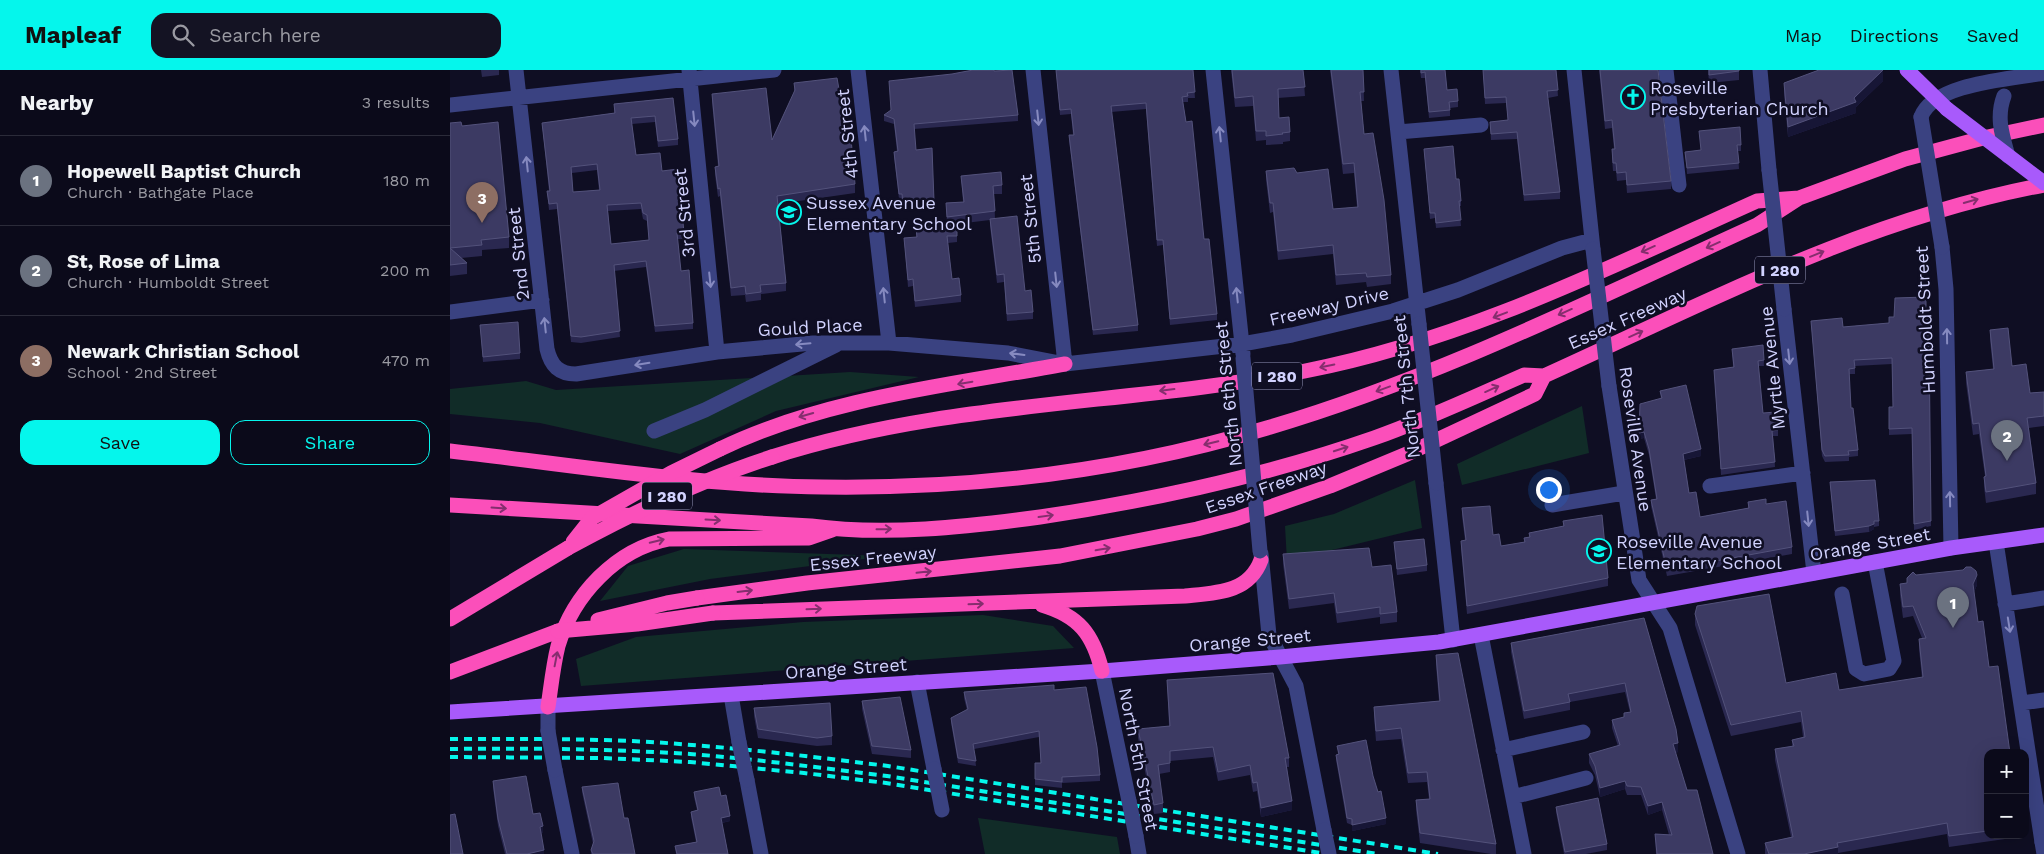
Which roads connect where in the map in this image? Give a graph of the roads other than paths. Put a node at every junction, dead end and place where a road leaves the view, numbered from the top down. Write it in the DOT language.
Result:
graph roads {
  1 [pos="516,70"];
  2 [pos="774,70"];
  3 [pos="858,70"];
  4 [pos="1033,70"];
  5 [pos="1213,70"];
  6 [pos="1391,70"];
  7 [pos="1574,70"];
  8 [pos="1666,70"];
  9 [pos="1760,70"];
  10 [pos="1907,70"];
  11 [pos="2044,73"];
  12 [pos="690,75"];
  13 [pos="2024,77"];
  14 [pos="519,98"];
  15 [pos="1936,99"];
  16 [pos="450,105"];
  17 [pos="1481,125"];
  18 [pos="2044,125"];
  19 [pos="1398,132"];
  20 [pos="2008,156"];
  21 [pos="2044,184"];
  22 [pos="1678,185"];
  23 [pos="1799,198"];
  24 [pos="1592,244"];
  25 [pos="542,300"];
  26 [pos="1416,304"];
  27 [pos="450,312"];
  28 [pos="842,342"];
  29 [pos="889,343"];
  30 [pos="1243,351"];
  31 [pos="717,352"];
  32 [pos="1065,364"];
  33 [pos="559,371"];
  34 [pos="1544,376"];
  35 [pos="654,431"];
  36 [pos="450,450"];
  37 [pos="1802,473"];
  38 [pos="1710,486"];
  39 [pos="1624,493"];
  40 [pos="450,505"];
  41 [pos="1552,505"];
  42 [pos="836,529"];
  43 [pos="2044,535"];
  44 [pos="1996,542"];
  45 [pos="568,548"];
  46 [pos="1951,548"];
  47 [pos="1261,556"];
  48 [pos="1876,562"];
  49 [pos="1814,573"];
  50 [pos="1842,594"];
  51 [pos="2044,598"];
  52 [pos="1023,602"];
  53 [pos="1654,602"];
  54 [pos="2006,604"];
  55 [pos="450,619"];
  56 [pos="558,631"];
  57 [pos="1481,636"];
  58 [pos="1453,640"];
  59 [pos="1280,657"];
  60 [pos="1102,671"];
  61 [pos="450,672"];
  62 [pos="917,682"];
  63 [pos="731,695"];
  64 [pos="2044,700"];
  65 [pos="2021,703"];
  66 [pos="548,707"];
  67 [pos="450,712"];
  68 [pos="1583,732"];
  69 [pos="1504,750"];
  70 [pos="1586,778"];
  71 [pos="1513,797"];
  72 [pos="942,810"];
  73 [pos="2043,848"];
  74 [pos="572,854"];
  75 [pos="762,854"];
  76 [pos="1139,854"];
  77 [pos="1329,854"];
  78 [pos="1524,854"];
  79 [pos="1738,854"];
  1 -- 14 [label="street, 2nd Street"];
  2 -- 12 [label="street"];
  29 -- 3 [label="street, 4th Street, one-way"];
  4 -- 32 [label="street, 5th Street, one-way"];
  30 -- 5 [label="street, North 6th Street, one-way"];
  6 -- 19 [label="street, North 7th Street"];
  7 -- 24 [label="street, Roseville Avenue"];
  8 -- 22 [label="street"];
  9 -- 37 [label="street, Myrtle Avenue, one-way, bridge"];
  10 -- 15 [label="main road"];
  11 -- 13 [label="street"];
  12 -- 14 [label="street"];
  12 -- 31 [label="street, 3rd Street, one-way"];
  13 -- 15 [label="street"];
  13 -- 20 [label="street, bridge"];
  14 -- 16 [label="street"];
  25 -- 14 [label="street, 2nd Street, one-way"];
  15 -- 20 [label="main road, bridge"];
  46 -- 15 [label="street, Humboldt Street, one-way, bridge"];
  17 -- 19 [label="street"];
  18 -- 23 [label="highway, I 280"];
  19 -- 26 [label="street, North 7th Street"];
  20 -- 21 [label="main road, bridge"];
  34 -- 21 [label="highway, Essex Freeway / I 280, one-way"];
  23 -- 36 [label="highway, one-way"];
  23 -- 45 [label="highway, I 280, one-way, bridge"];
  24 -- 26 [label="street, Freeway Drive"];
  24 -- 39 [label="street, Roseville Avenue, bridge"];
  25 -- 27 [label="street"];
  33 -- 25 [label="street, 2nd Street, one-way"];
  26 -- 30 [label="street, Freeway Drive"];
  26 -- 58 [label="street, North 7th Street, bridge"];
  28 -- 29 [label="street, Gould Place"];
  28 -- 31 [label="street, Gould Place, one-way"];
  28 -- 35 [label="street"];
  32 -- 29 [label="street, Gould Place, one-way"];
  30 -- 32 [label="street, Freeway Drive"];
  30 -- 47 [label="street, North 6th Street, bridge"];
  31 -- 33 [label="street, Gould Place, one-way"];
  32 -- 45 [label="highway, one-way, bridge"];
  42 -- 34 [label="highway, one-way"];
  56 -- 34 [label="highway, Essex Freeway, one-way, bridge"];
  37 -- 38 [label="street"];
  37 -- 49 [label="street, Myrtle Avenue, one-way"];
  39 -- 41 [label="street"];
  39 -- 53 [label="street, Roseville Avenue"];
  40 -- 42 [label="highway, one-way"];
  66 -- 42 [label="highway, one-way"];
  43 -- 44 [label="main road, Orange Street"];
  44 -- 46 [label="main road, Orange Street"];
  44 -- 54 [label="street"];
  45 -- 55 [label="highway, I 280"];
  46 -- 48 [label="main road, Orange Street"];
  47 -- 52 [label="highway"];
  47 -- 59 [label="street, North 6th Street"];
  48 -- 49 [label="main road, Orange Street"];
  48 -- 50 [label="street"];
  49 -- 53 [label="main road, Orange Street"];
  51 -- 54 [label="street"];
  56 -- 52 [label="highway, one-way, bridge"];
  52 -- 60 [label="highway"];
  53 -- 57 [label="main road, Orange Street"];
  53 -- 79 [label="street, Roseville Avenue"];
  54 -- 65 [label="street, one-way"];
  56 -- 61 [label="highway, Essex Freeway"];
  57 -- 58 [label="main road, Orange Street"];
  57 -- 69 [label="street"];
  58 -- 59 [label="main road, Orange Street"];
  59 -- 60 [label="main road, Orange Street"];
  59 -- 77 [label="street, North 6th Street, bridge"];
  60 -- 62 [label="main road, Orange Street"];
  60 -- 76 [label="street, North 5th Street, bridge"];
  62 -- 63 [label="main road, Orange Street"];
  62 -- 72 [label="street, bridge"];
  63 -- 66 [label="main road, Orange Street"];
  63 -- 75 [label="street, bridge"];
  64 -- 65 [label="street"];
  65 -- 73 [label="street"];
  66 -- 67 [label="main road, Orange Street"];
  66 -- 74 [label="street, bridge"];
  68 -- 69 [label="street"];
  69 -- 71 [label="street"];
  70 -- 71 [label="street"];
  71 -- 78 [label="street"];
}
